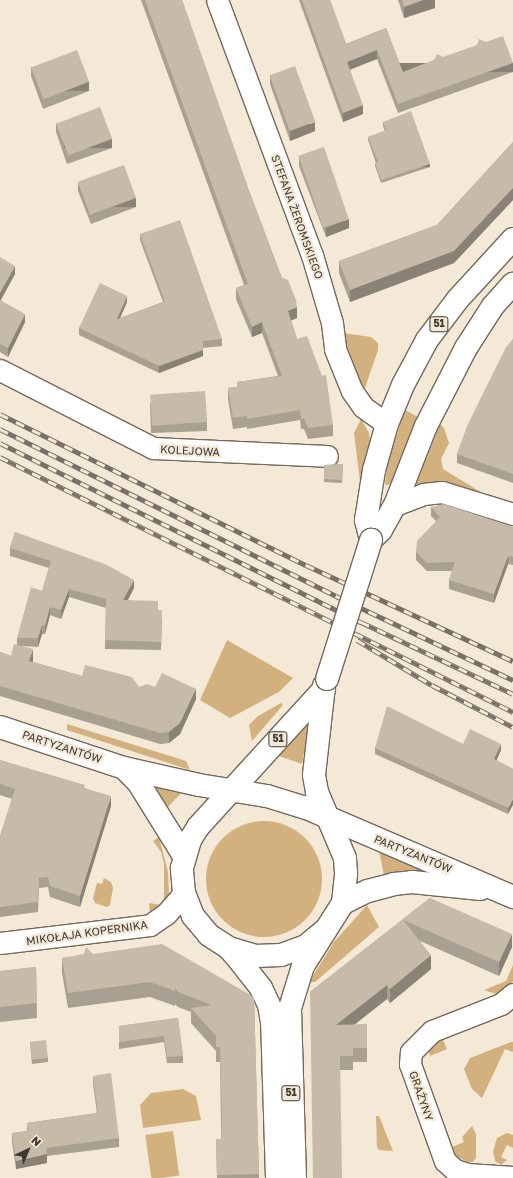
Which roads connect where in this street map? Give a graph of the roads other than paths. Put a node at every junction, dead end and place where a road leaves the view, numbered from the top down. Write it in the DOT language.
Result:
graph roads {
  1 [pos="217,0"];
  2 [pos="513,239"];
  3 [pos="513,284"];
  4 [pos="0,370"];
  5 [pos="387,424"];
  6 [pos="327,456"];
  7 [pos="395,505"];
  8 [pos="513,514"];
  9 [pos="371,540"];
  10 [pos="325,684"];
  11 [pos="0,727"];
  12 [pos="124,768"];
  13 [pos="232,789"];
  14 [pos="328,817"];
  15 [pos="184,856"];
  16 [pos="184,893"];
  17 [pos="506,893"];
  18 [pos="343,903"];
  19 [pos="327,929"];
  20 [pos="0,943"];
  21 [pos="229,948"];
  22 [pos="513,994"];
  23 [pos="513,1177"];
  24 [pos="277,1178"];
  25 [pos="295,1178"];
  1 -- 5 [label="street, STEFANA ŻEROMSKIEGO"];
  2 -- 5 [label="main road, 51"];
  3 -- 7 [label="main road, 51"];
  4 -- 6 [label="street, KOLEJOWA"];
  5 -- 9 [label="main road, 51"];
  7 -- 8 [label="street"];
  7 -- 9 [label="main road, 51"];
  9 -- 10 [label="main road, 51, bridge"];
  10 -- 13 [label="main road, 51"];
  10 -- 14 [label="main road, 51"];
  11 -- 12 [label="main road, PARTYZANTÓW"];
  12 -- 13 [label="main road, PARTYZANTÓW"];
  12 -- 15 [label="main road, PARTYZANTÓW"];
  13 -- 14 [label="main road, PARTYZANTÓW"];
  13 -- 15 [label="main road, 51"];
  14 -- 17 [label="main road, PARTYZANTÓW"];
  14 -- 18 [label="main road, 51"];
  15 -- 16 [label="main road, 51"];
  16 -- 20 [label="street, MIKOŁAJA KOPERNIKA"];
  16 -- 21 [label="main road, 51"];
  17 -- 18 [label="main road, PARTYZANTÓW"];
  18 -- 19 [label="main road, 51"];
  19 -- 21 [label="main road"];
  19 -- 25 [label="main road, 51"];
  21 -- 24 [label="main road, 51"];
  22 -- 23 [label="street, GRAŻYNY"];
}
